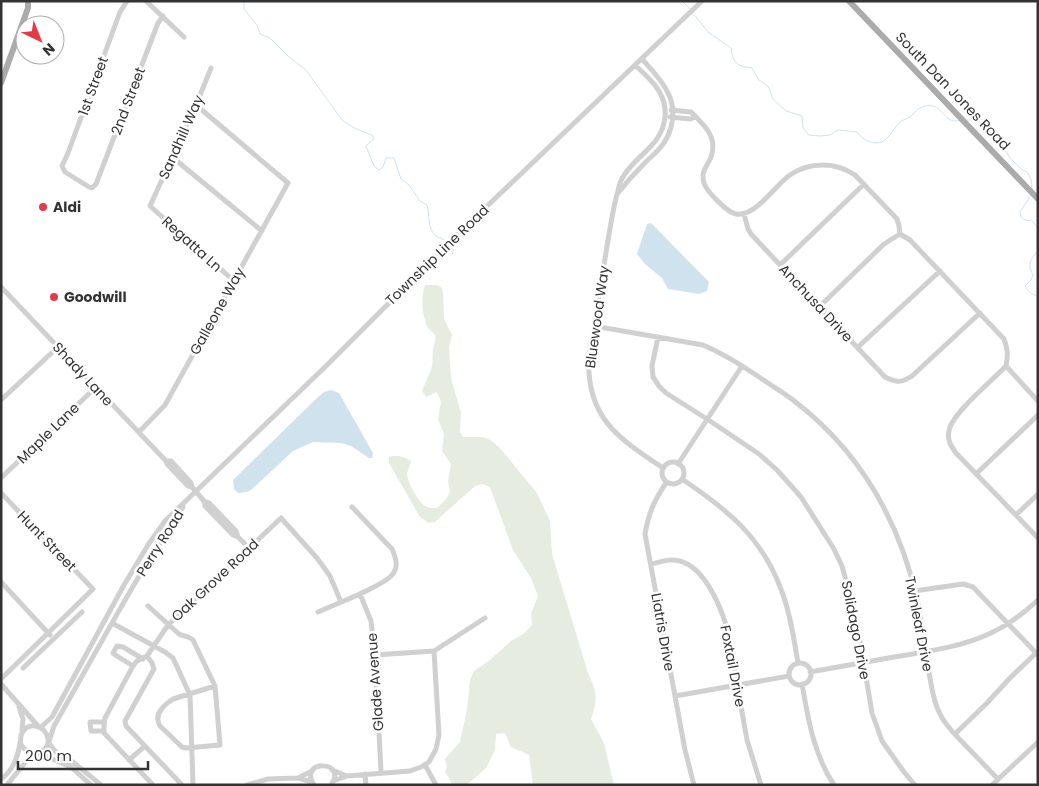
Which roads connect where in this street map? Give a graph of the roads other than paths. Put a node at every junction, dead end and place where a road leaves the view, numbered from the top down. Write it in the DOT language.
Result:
graph roads {
  1 [pos="34,1"];
  2 [pos="127,1"];
  3 [pos="146,1"];
  4 [pos="849,1"];
  5 [pos="702,2"];
  6 [pos="28,4"];
  7 [pos="163,16"];
  8 [pos="184,37"];
  9 [pos="642,59"];
  10 [pos="635,65"];
  11 [pos="211,68"];
  12 [pos="657,77"];
  13 [pos="652,82"];
  14 [pos="1,83"];
  15 [pos="196,105"];
  16 [pos="666,110"];
  17 [pos="672,110"];
  18 [pos="665,117"];
  19 [pos="672,117"];
  20 [pos="696,117"];
  21 [pos="172,157"];
  22 [pos="864,184"];
  23 [pos="94,187"];
  24 [pos="1034,194"];
  25 [pos="616,196"];
  26 [pos="150,206"];
  27 [pos="744,214"];
  28 [pos="262,230"];
  29 [pos="900,234"];
  30 [pos="780,264"];
  31 [pos="940,271"];
  32 [pos="234,281"];
  33 [pos="1,287"];
  34 [pos="819,307"];
  35 [pos="980,313"];
  36 [pos="594,326"];
  37 [pos="658,337"];
  38 [pos="58,347"];
  39 [pos="858,348"];
  40 [pos="742,366"];
  41 [pos="1006,366"];
  42 [pos="96,387"];
  43 [pos="1,400"];
  44 [pos="1038,400"];
  45 [pos="1038,415"];
  46 [pos="707,419"];
  47 [pos="139,432"];
  48 [pos="678,464"];
  49 [pos="663,468"];
  50 [pos="976,474"];
  51 [pos="1,478"];
  52 [pos="682,479"];
  53 [pos="666,483"];
  54 [pos="196,492"];
  55 [pos="1,493"];
  56 [pos="1038,494"];
  57 [pos="186,502"];
  58 [pos="352,507"];
  59 [pos="1016,515"];
  60 [pos="1038,538"];
  61 [pos="249,548"];
  62 [pos="651,564"];
  63 [pos="1,582"];
  64 [pos="914,591"];
  65 [pos="360,594"];
  66 [pos="1038,600"];
  67 [pos="341,602"];
  68 [pos="148,606"];
  69 [pos="82,612"];
  70 [pos="318,612"];
  71 [pos="485,618"];
  72 [pos="112,623"];
  73 [pos="1008,624"];
  74 [pos="168,625"];
  75 [pos="48,633"];
  76 [pos="53,639"];
  77 [pos="154,646"];
  78 [pos="434,650"];
  79 [pos="925,652"];
  80 [pos="1037,654"];
  81 [pos="375,656"];
  82 [pos="145,657"];
  83 [pos="863,662"];
  84 [pos="798,663"];
  85 [pos="133,666"];
  86 [pos="23,668"];
  87 [pos="810,672"];
  88 [pos="789,676"];
  89 [pos="1,679"];
  90 [pos="1,684"];
  91 [pos="802,684"];
  92 [pos="737,685"];
  93 [pos="215,686"];
  94 [pos="190,694"];
  95 [pos="674,696"];
  96 [pos="18,704"];
  97 [pos="104,722"];
  98 [pos="40,727"];
  99 [pos="104,731"];
  100 [pos="22,733"];
  101 [pos="955,734"];
  102 [pos="48,741"];
  103 [pos="1038,742"];
  104 [pos="20,743"];
  105 [pos="145,746"];
  106 [pos="192,748"];
  107 [pos="35,754"];
  108 [pos="130,760"];
  109 [pos="427,763"];
  110 [pos="312,770"];
  111 [pos="332,770"];
  112 [pos="381,772"];
  113 [pos="365,774"];
  114 [pos="347,776"];
  115 [pos="298,778"];
  116 [pos="1,779"];
  117 [pos="998,779"];
  118 [pos="313,783"];
  119 [pos="332,783"];
  120 [pos="149,784"];
  121 [pos="7,785"];
  122 [pos="91,785"];
  123 [pos="101,785"];
  124 [pos="182,785"];
  125 [pos="193,785"];
  126 [pos="247,785"];
  127 [pos="366,785"];
  128 [pos="436,785"];
  129 [pos="694,785"];
  130 [pos="761,785"];
  131 [pos="834,785"];
  132 [pos="915,785"];
  133 [pos="992,785"];
  1 -- 6 [label="main road"];
  2 -- 23 [label="street, 1st Street"];
  3 -- 7 [label="street"];
  4 -- 24 [label="main road, South Dan Jones Road"];
  5 -- 9 [label="street, Township Line Road"];
  6 -- 14 [label="main road"];
  7 -- 8 [label="street"];
  7 -- 23 [label="street, 2nd Street"];
  9 -- 10 [label="street, Township Line Road"];
  9 -- 12 [label="street, Bluewood Way"];
  10 -- 13 [label="street"];
  10 -- 54 [label="street, Township Line Road"];
  11 -- 15 [label="street, Sandhill Way"];
  12 -- 13 [label="street"];
  12 -- 17 [label="street, Bluewood Way"];
  13 -- 16 [label="street"];
  15 -- 21 [label="street, Sandhill Way"];
  15 -- 28 [label="street, Galleone Way"];
  16 -- 17 [label="street"];
  16 -- 18 [label="street, Bluewood Way"];
  17 -- 19 [label="street, Bluewood Way"];
  17 -- 20 [label="street"];
  18 -- 19 [label="street"];
  18 -- 25 [label="street, Bluewood Way"];
  19 -- 20 [label="street"];
  19 -- 25 [label="street, Bluewood Way"];
  20 -- 27 [label="street"];
  21 -- 26 [label="street, Sandhill Way"];
  21 -- 28 [label="street"];
  22 -- 27 [label="street"];
  22 -- 29 [label="street"];
  22 -- 30 [label="street"];
  25 -- 36 [label="street, Bluewood Way"];
  26 -- 32 [label="street, Regatta Ln"];
  27 -- 30 [label="street, Anchusa Drive"];
  28 -- 32 [label="street, Galleone Way"];
  29 -- 31 [label="street"];
  29 -- 34 [label="street"];
  30 -- 34 [label="street, Anchusa Drive"];
  31 -- 35 [label="street"];
  31 -- 39 [label="street"];
  32 -- 47 [label="street, Galleone Way"];
  33 -- 38 [label="street, Shady Lane"];
  34 -- 39 [label="street, Anchusa Drive"];
  35 -- 39 [label="street, Anchusa Drive"];
  35 -- 41 [label="street"];
  36 -- 37 [label="street, Twinleaf Drive"];
  36 -- 49 [label="street, Bluewood Way"];
  37 -- 40 [label="street, Twinleaf Drive"];
  37 -- 46 [label="street, Solidago Drive"];
  38 -- 42 [label="street, Shady Lane"];
  38 -- 43 [label="street"];
  40 -- 46 [label="street"];
  40 -- 64 [label="street, Twinleaf Drive"];
  41 -- 44 [label="street"];
  41 -- 50 [label="street"];
  42 -- 47 [label="street, Shady Lane"];
  42 -- 51 [label="street, Maple Lane"];
  45 -- 50 [label="street"];
  46 -- 48 [label="street"];
  46 -- 83 [label="street, Solidago Drive"];
  47 -- 54 [label="street, Shady Lane"];
  48 -- 49 [label="street"];
  48 -- 52 [label="street"];
  49 -- 53 [label="street"];
  50 -- 59 [label="street"];
  52 -- 53 [label="street"];
  52 -- 84 [label="street"];
  53 -- 62 [label="street, Liatris Drive"];
  54 -- 57 [label="street, Township Line Road"];
  54 -- 61 [label="street"];
  55 -- 75 [label="street, Hunt Street"];
  56 -- 59 [label="street"];
  57 -- 72 [label="street, Perry Road"];
  57 -- 98 [label="street, Perry Road"];
  58 -- 65 [label="street"];
  59 -- 60 [label="street"];
  61 -- 67 [label="street, Oak Grove Road"];
  61 -- 74 [label="street, Oak Grove Road"];
  62 -- 92 [label="street, Foxtail Drive"];
  62 -- 95 [label="street, Liatris Drive"];
  63 -- 75 [label="street"];
  64 -- 73 [label="street"];
  64 -- 79 [label="street, Twinleaf Drive"];
  65 -- 67 [label="street"];
  65 -- 81 [label="street, Glade Avenue"];
  66 -- 73 [label="street"];
  67 -- 70 [label="street"];
  68 -- 74 [label="street"];
  69 -- 76 [label="street"];
  71 -- 78 [label="street"];
  72 -- 77 [label="street"];
  72 -- 102 [label="street, Perry Road"];
  73 -- 79 [label="street"];
  73 -- 80 [label="street"];
  74 -- 77 [label="street, Oak Grove Road"];
  74 -- 93 [label="street"];
  75 -- 76 [label="street"];
  75 -- 89 [label="street"];
  76 -- 86 [label="street"];
  77 -- 82 [label="street, Oak Grove Road"];
  77 -- 94 [label="street"];
  78 -- 81 [label="street"];
  78 -- 109 [label="street"];
  79 -- 83 [label="street"];
  79 -- 101 [label="street, Twinleaf Drive"];
  80 -- 101 [label="street"];
  81 -- 112 [label="street, Glade Avenue"];
  82 -- 85 [label="street"];
  82 -- 85 [label="street"];
  82 -- 105 [label="street"];
  83 -- 87 [label="street"];
  83 -- 132 [label="street, Solidago Drive"];
  84 -- 87 [label="street"];
  84 -- 88 [label="street"];
  85 -- 97 [label="street"];
  87 -- 91 [label="street"];
  88 -- 91 [label="street"];
  88 -- 92 [label="street"];
  90 -- 96 [label="street"];
  91 -- 131 [label="street"];
  92 -- 95 [label="street"];
  92 -- 130 [label="street, Foxtail Drive"];
  93 -- 94 [label="street"];
  93 -- 106 [label="street"];
  94 -- 106 [label="street"];
  94 -- 106 [label="street"];
  95 -- 129 [label="street, Liatris Drive"];
  96 -- 98 [label="street"];
  96 -- 100 [label="street"];
  97 -- 99 [label="street"];
  97 -- 99 [label="street"];
  98 -- 100 [label="street, Perry Road"];
  98 -- 102 [label="street"];
  99 -- 108 [label="street"];
  100 -- 104 [label="street"];
  101 -- 117 [label="street, Twinleaf Drive"];
  102 -- 107 [label="street, Perry Road"];
  102 -- 123 [label="street"];
  103 -- 117 [label="street"];
  104 -- 107 [label="street"];
  104 -- 116 [label="street"];
  105 -- 108 [label="street"];
  105 -- 124 [label="street"];
  106 -- 125 [label="street"];
  107 -- 121 [label="street, Perry Road"];
  107 -- 122 [label="street"];
  108 -- 120 [label="street"];
  109 -- 112 [label="street"];
  109 -- 128 [label="street"];
  110 -- 111 [label="street"];
  110 -- 115 [label="street"];
  110 -- 118 [label="street"];
  111 -- 114 [label="street"];
  111 -- 119 [label="street"];
  112 -- 113 [label="street"];
  113 -- 114 [label="street"];
  113 -- 127 [label="street"];
  114 -- 119 [label="street"];
  115 -- 118 [label="street"];
  115 -- 126 [label="street"];
  117 -- 133 [label="street"];
}
